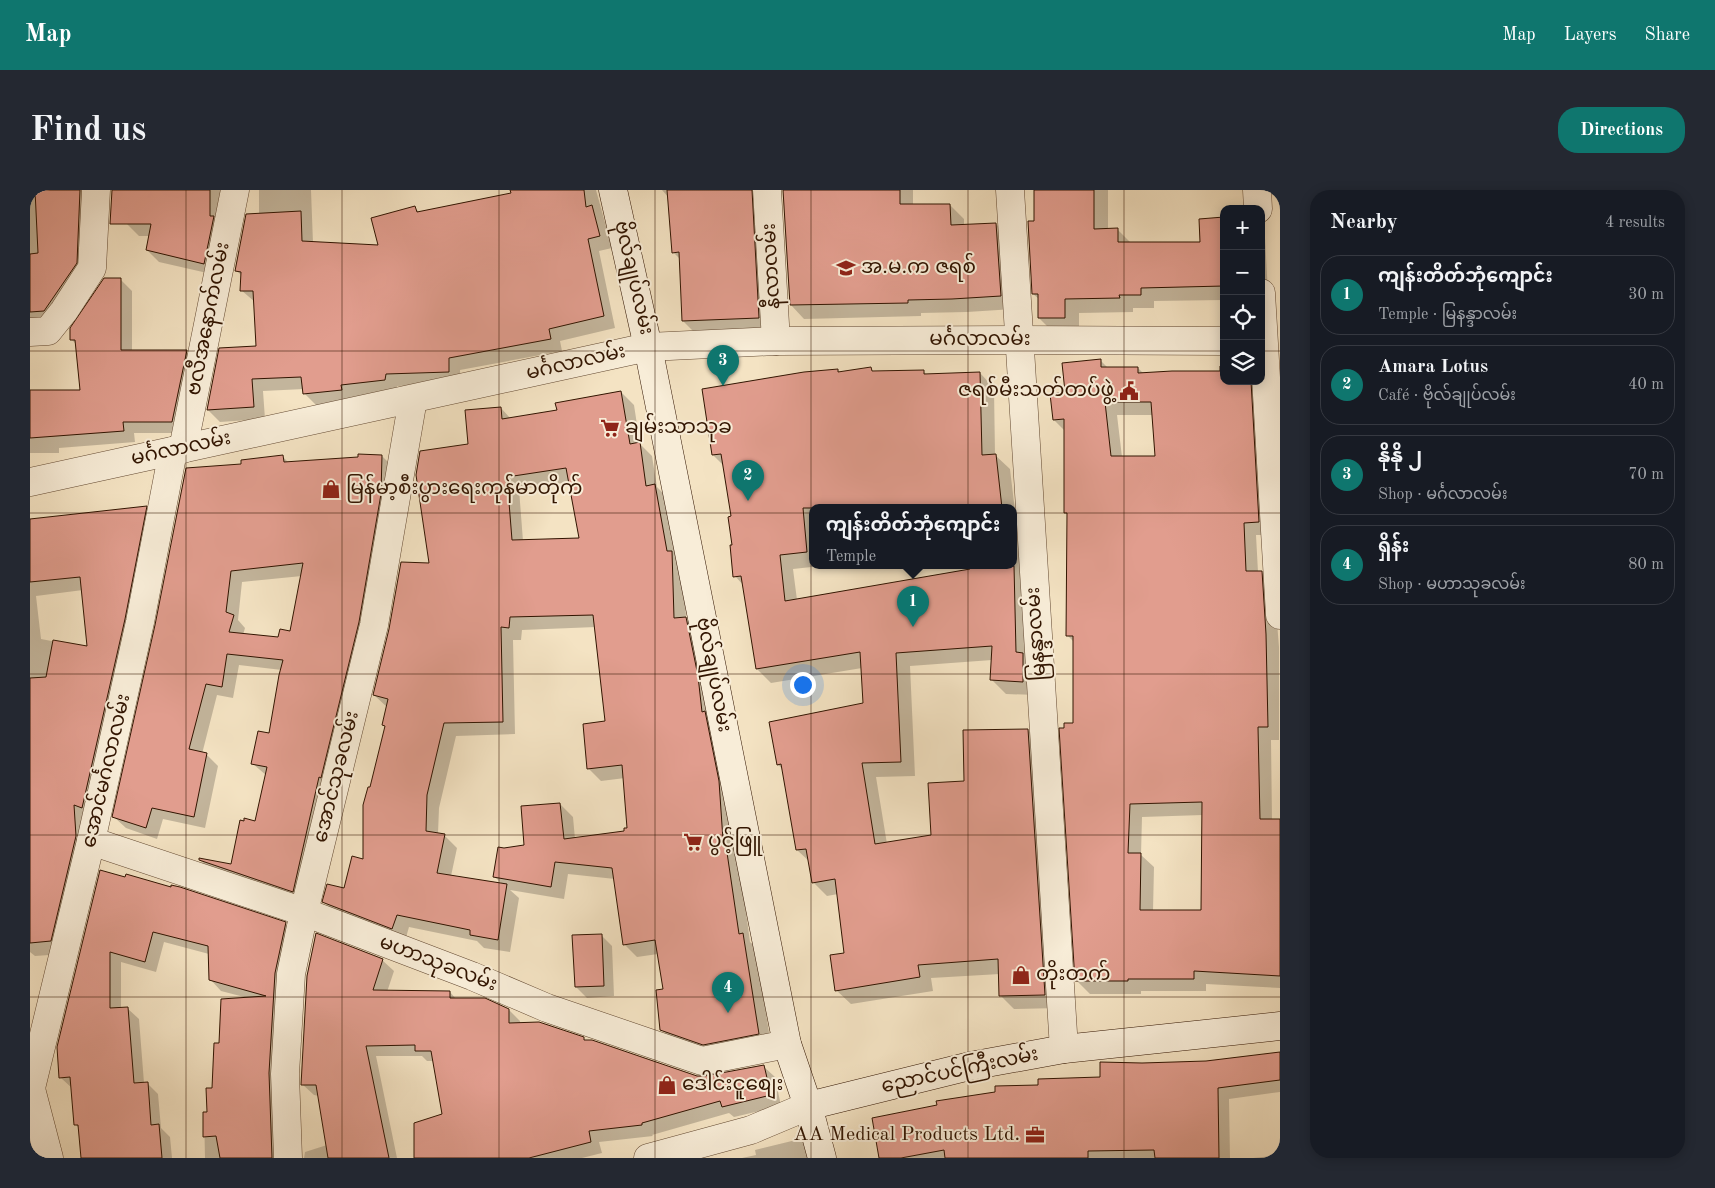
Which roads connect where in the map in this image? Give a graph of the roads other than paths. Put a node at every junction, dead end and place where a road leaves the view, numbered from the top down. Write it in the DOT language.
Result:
graph roads {
  1 [pos="96,190"];
  2 [pos="235,190"];
  3 [pos="613,190"];
  4 [pos="767,190"];
  5 [pos="1010,190"];
  6 [pos="1257,190"];
  7 [pos="1258,205"];
  8 [pos="1261,295"];
  9 [pos="30,332"];
  10 [pos="1018,340"];
  11 [pos="776,341"];
  12 [pos="1220,341"];
  13 [pos="1268,341"];
  14 [pos="648,346"];
  15 [pos="413,399"];
  16 [pos="178,450"];
  17 [pos="30,482"];
  18 [pos="1280,615"];
  19 [pos="92,840"];
  20 [pos="304,912"];
  21 [pos="1280,1026"];
  22 [pos="787,1044"];
  23 [pos="1064,1049"];
  24 [pos="30,1086"];
  25 [pos="808,1106"];
  26 [pos="49,1158"];
  27 [pos="288,1158"];
  28 [pos="648,1158"];
  29 [pos="822,1158"];
  1 -- 9 [label="street"];
  2 -- 16 [label="street, ဗလီအနောက်လမ်း"];
  3 -- 14 [label="street, ဗိုလ်ချုပ်လမ်း"];
  4 -- 11 [label="street, နီလာလမ်း"];
  5 -- 10 [label="street, မြနန္ဒာလမ်း"];
  6 -- 7 [label="street"];
  8 -- 13 [label="street"];
  10 -- 11 [label="street, မင်္ဂလာလမ်း"];
  10 -- 12 [label="street, မင်္ဂလာလမ်း"];
  10 -- 23 [label="street, မြနန္ဒာလမ်း"];
  11 -- 14 [label="street, မင်္ဂလာလမ်း"];
  13 -- 18 [label="street"];
  14 -- 15 [label="street, မင်္ဂလာလမ်း"];
  14 -- 22 [label="street, ဗိုလ်ချုပ်လမ်း"];
  15 -- 16 [label="street, မင်္ဂလာလမ်း"];
  15 -- 20 [label="street, အောင်သုခလမ်း"];
  16 -- 17 [label="street, မင်္ဂလာလမ်း"];
  16 -- 19 [label="street, အောင်မင်္ဂလာလမ်း"];
  19 -- 20 [label="street, မဟာသုခလမ်း"];
  19 -- 24 [label="street, အောင်မင်္ဂလာလမ်း"];
  20 -- 22 [label="street, မဟာသုခလမ်း"];
  20 -- 27 [label="street, အောင်သုခလမ်း"];
  21 -- 23 [label="street, ညောင်ပင်ကြီးလမ်း"];
  22 -- 25 [label="street, ဗိုလ်ချုပ်လမ်း"];
  23 -- 25 [label="street, ညောင်ပင်ကြီးလမ်း"];
  24 -- 26 [label="street"];
  25 -- 28 [label="street, ညောင်ပင်ကြီးလမ်း"];
  25 -- 29 [label="street, ဗိုလ်ချုပ်လမ်း"];
}
